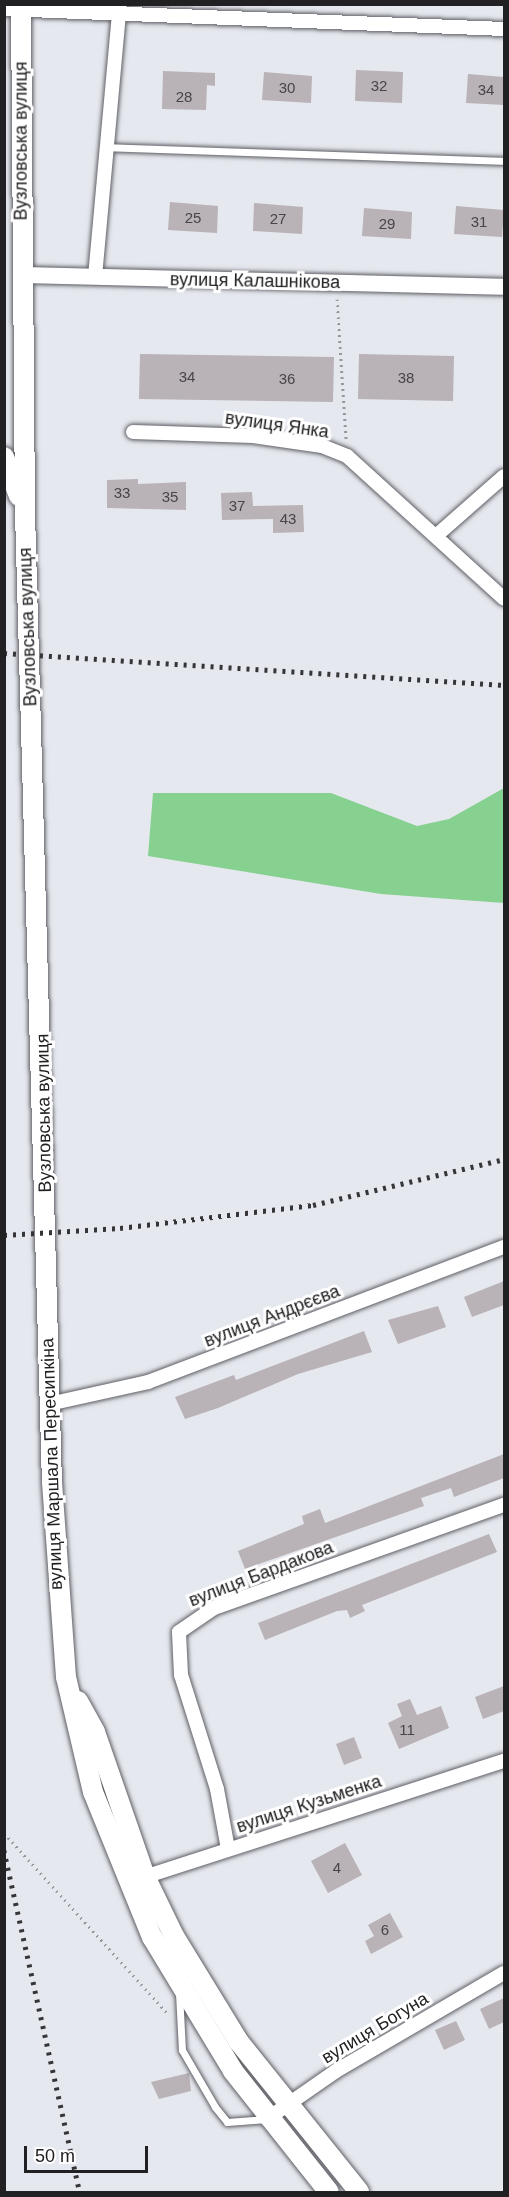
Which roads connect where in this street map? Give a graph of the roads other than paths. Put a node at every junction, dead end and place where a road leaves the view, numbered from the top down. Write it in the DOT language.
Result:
graph roads {
  1 [pos="15,8"];
  2 [pos="121,11"];
  3 [pos="504,29"];
  4 [pos="104,147"];
  5 [pos="504,161"];
  6 [pos="13,275"];
  7 [pos="95,277"];
  8 [pos="504,287"];
  9 [pos="133,432"];
  10 [pos="4,457"];
  11 [pos="504,476"];
  12 [pos="24,512"];
  13 [pos="437,535"];
  14 [pos="504,599"];
  15 [pos="504,1247"];
  16 [pos="45,1250"];
  17 [pos="49,1404"];
  18 [pos="504,1505"];
  19 [pos="66,1677"];
  20 [pos="504,1761"];
  21 [pos="228,1850"];
  22 [pos="145,1876"];
  23 [pos="126,1885"];
  24 [pos="504,1973"];
  25 [pos="180,1984"];
  26 [pos="286,2105"];
  27 [pos="267,2119"];
  28 [pos="329,2193"];
  29 [pos="359,2193"];
  1 -- 2 [label="street"];
  1 -- 6 [label="main road, Вузловська вулиця"];
  2 -- 3 [label="street"];
  2 -- 4 [label="street"];
  4 -- 5 [label="lane"];
  4 -- 7 [label="street"];
  6 -- 7 [label="street, вулиця Калашнікова"];
  6 -- 12 [label="main road, Вузловська вулиця"];
  7 -- 8 [label="street, вулиця Калашнікова"];
  9 -- 13 [label="street, вулиця Янка"];
  10 -- 12 [label="main road"];
  11 -- 13 [label="street"];
  12 -- 16 [label="main road, Вузловська вулиця"];
  13 -- 14 [label="street, вулиця Янка"];
  15 -- 17 [label="street, вулиця Андрєєва"];
  16 -- 17 [label="main road, вулиця Маршала Пересипкіна"];
  17 -- 19 [label="main road, вулиця Маршала Пересипкіна"];
  18 -- 21 [label="street, вулиця Бардакова"];
  19 -- 22 [label="main road, вулиця Маршала Пересипкіна"];
  19 -- 23 [label="main road, вулиця Маршала Пересипкіна"];
  20 -- 21 [label="street, вулиця Кузьменка"];
  21 -- 22 [label="street, вулиця Кузьменка"];
  22 -- 23 [label="street, вулиця Кузьменка"];
  22 -- 26 [label="main road, вулиця Маршала Пересипкіна"];
  23 -- 25 [label="main road, вулиця Маршала Пересипкіна"];
  24 -- 26 [label="street, вулиця Богуна"];
  25 -- 27 [label="main road, вулиця Маршала Пересипкіна"];
  25 -- 27 [label="lane"];
  26 -- 27 [label="street, вулиця Богуна"];
  26 -- 29 [label="main road, вулиця Маршала Пересипкіна"];
  27 -- 28 [label="main road, вулиця Маршала Пересипкіна"];
}
